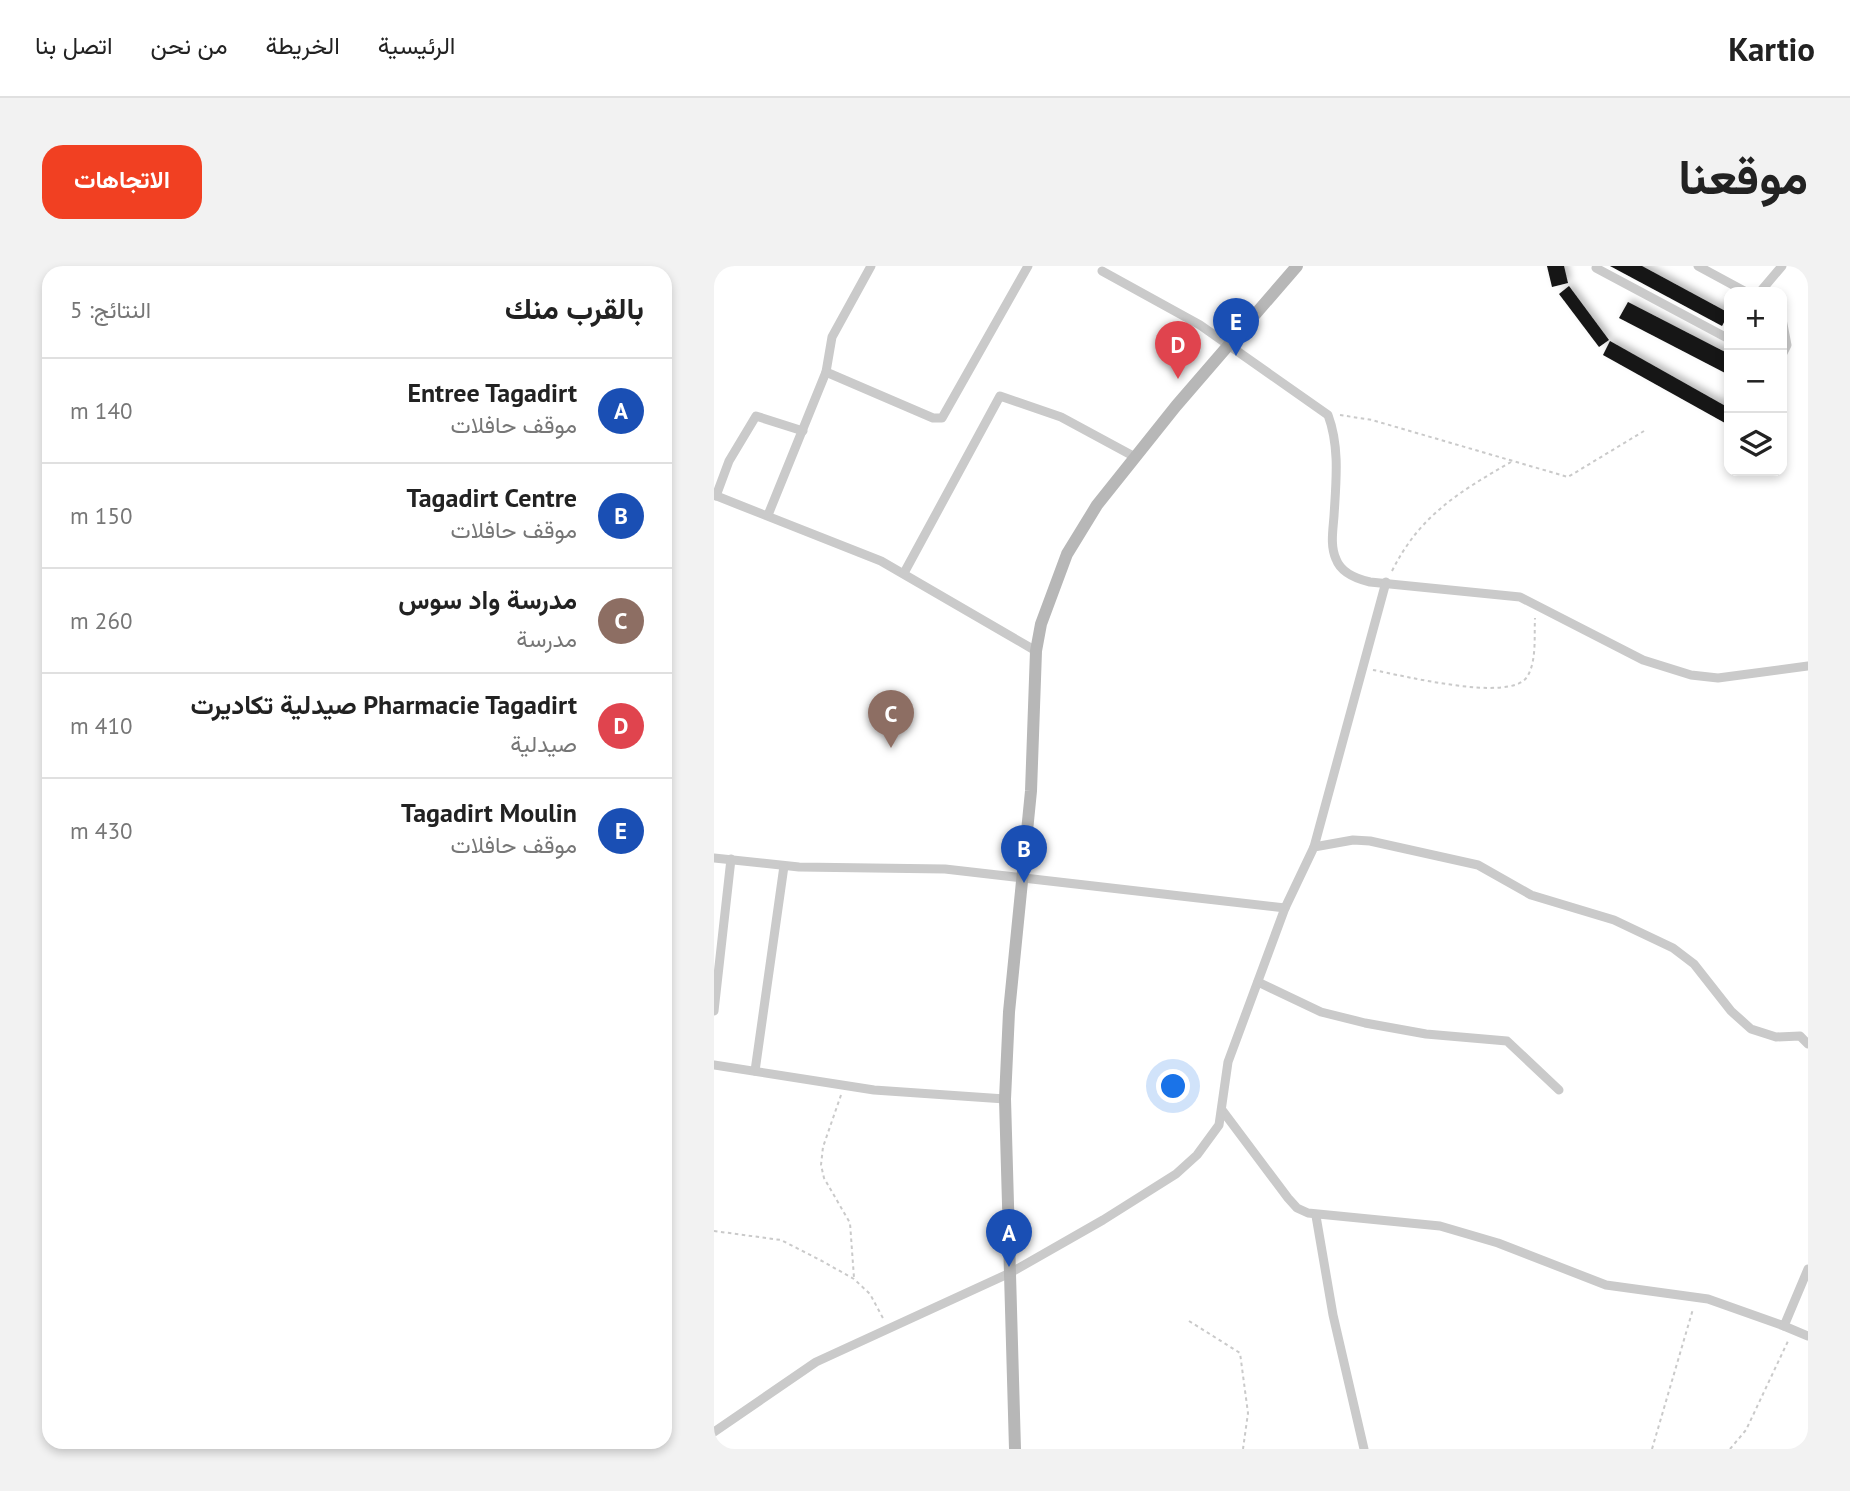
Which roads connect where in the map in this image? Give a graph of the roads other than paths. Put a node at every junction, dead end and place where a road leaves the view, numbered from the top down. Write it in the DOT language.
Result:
graph roads {
  1 [pos="871,266"];
  2 [pos="1028,266"];
  3 [pos="1297,266"];
  4 [pos="1698,266"];
  5 [pos="1782,266"];
  6 [pos="1596,268"];
  7 [pos="1102,271"];
  8 [pos="1737,287"];
  9 [pos="1764,287"];
  10 [pos="1724,336"];
  11 [pos="1227,346"];
  12 [pos="826,372"];
  13 [pos="803,431"];
  14 [pos="1135,457"];
  15 [pos="715,496"];
  16 [pos="768,515"];
  17 [pos="904,573"];
  18 [pos="1386,582"];
  19 [pos="1036,651"];
  20 [pos="1808,666"];
  21 [pos="1314,847"];
  22 [pos="714,858"];
  23 [pos="731,859"];
  24 [pos="784,866"];
  25 [pos="1021,876"];
  26 [pos="1285,908"];
  27 [pos="1258,982"];
  28 [pos="714,1011"];
  29 [pos="1808,1044"];
  30 [pos="714,1065"];
  31 [pos="755,1072"];
  32 [pos="1559,1090"];
  33 [pos="1005,1099"];
  34 [pos="1222,1110"];
  35 [pos="1316,1216"];
  36 [pos="1808,1269"];
  37 [pos="1010,1273"];
  38 [pos="1789,1328"];
  39 [pos="1808,1336"];
  40 [pos="714,1432"];
  41 [pos="1015,1449"];
  42 [pos="1364,1449"];
  1 -- 12 [label="street"];
  2 -- 12 [label="street"];
  3 -- 11 [label="street"];
  4 -- 8 [label="street"];
  5 -- 9 [label="street"];
  6 -- 10 [label="street"];
  7 -- 11 [label="street"];
  11 -- 14 [label="street"];
  11 -- 18 [label="street"];
  12 -- 13 [label="street"];
  13 -- 15 [label="street"];
  13 -- 16 [label="street"];
  14 -- 17 [label="street"];
  14 -- 19 [label="street"];
  15 -- 16 [label="street"];
  16 -- 17 [label="street"];
  17 -- 19 [label="street"];
  18 -- 20 [label="street"];
  18 -- 21 [label="street"];
  19 -- 25 [label="street"];
  21 -- 26 [label="street"];
  21 -- 29 [label="street"];
  22 -- 23 [label="street"];
  23 -- 24 [label="street"];
  23 -- 28 [label="street"];
  24 -- 25 [label="street"];
  24 -- 31 [label="street"];
  25 -- 26 [label="street"];
  25 -- 33 [label="street"];
  26 -- 27 [label="street"];
  27 -- 32 [label="street"];
  27 -- 34 [label="street"];
  30 -- 31 [label="street"];
  31 -- 33 [label="street"];
  33 -- 37 [label="street"];
  34 -- 35 [label="street"];
  34 -- 37 [label="street"];
  35 -- 38 [label="street"];
  35 -- 42 [label="street"];
  36 -- 38 [label="street"];
  37 -- 40 [label="street"];
  37 -- 41 [label="street"];
  38 -- 39 [label="street"];
}
